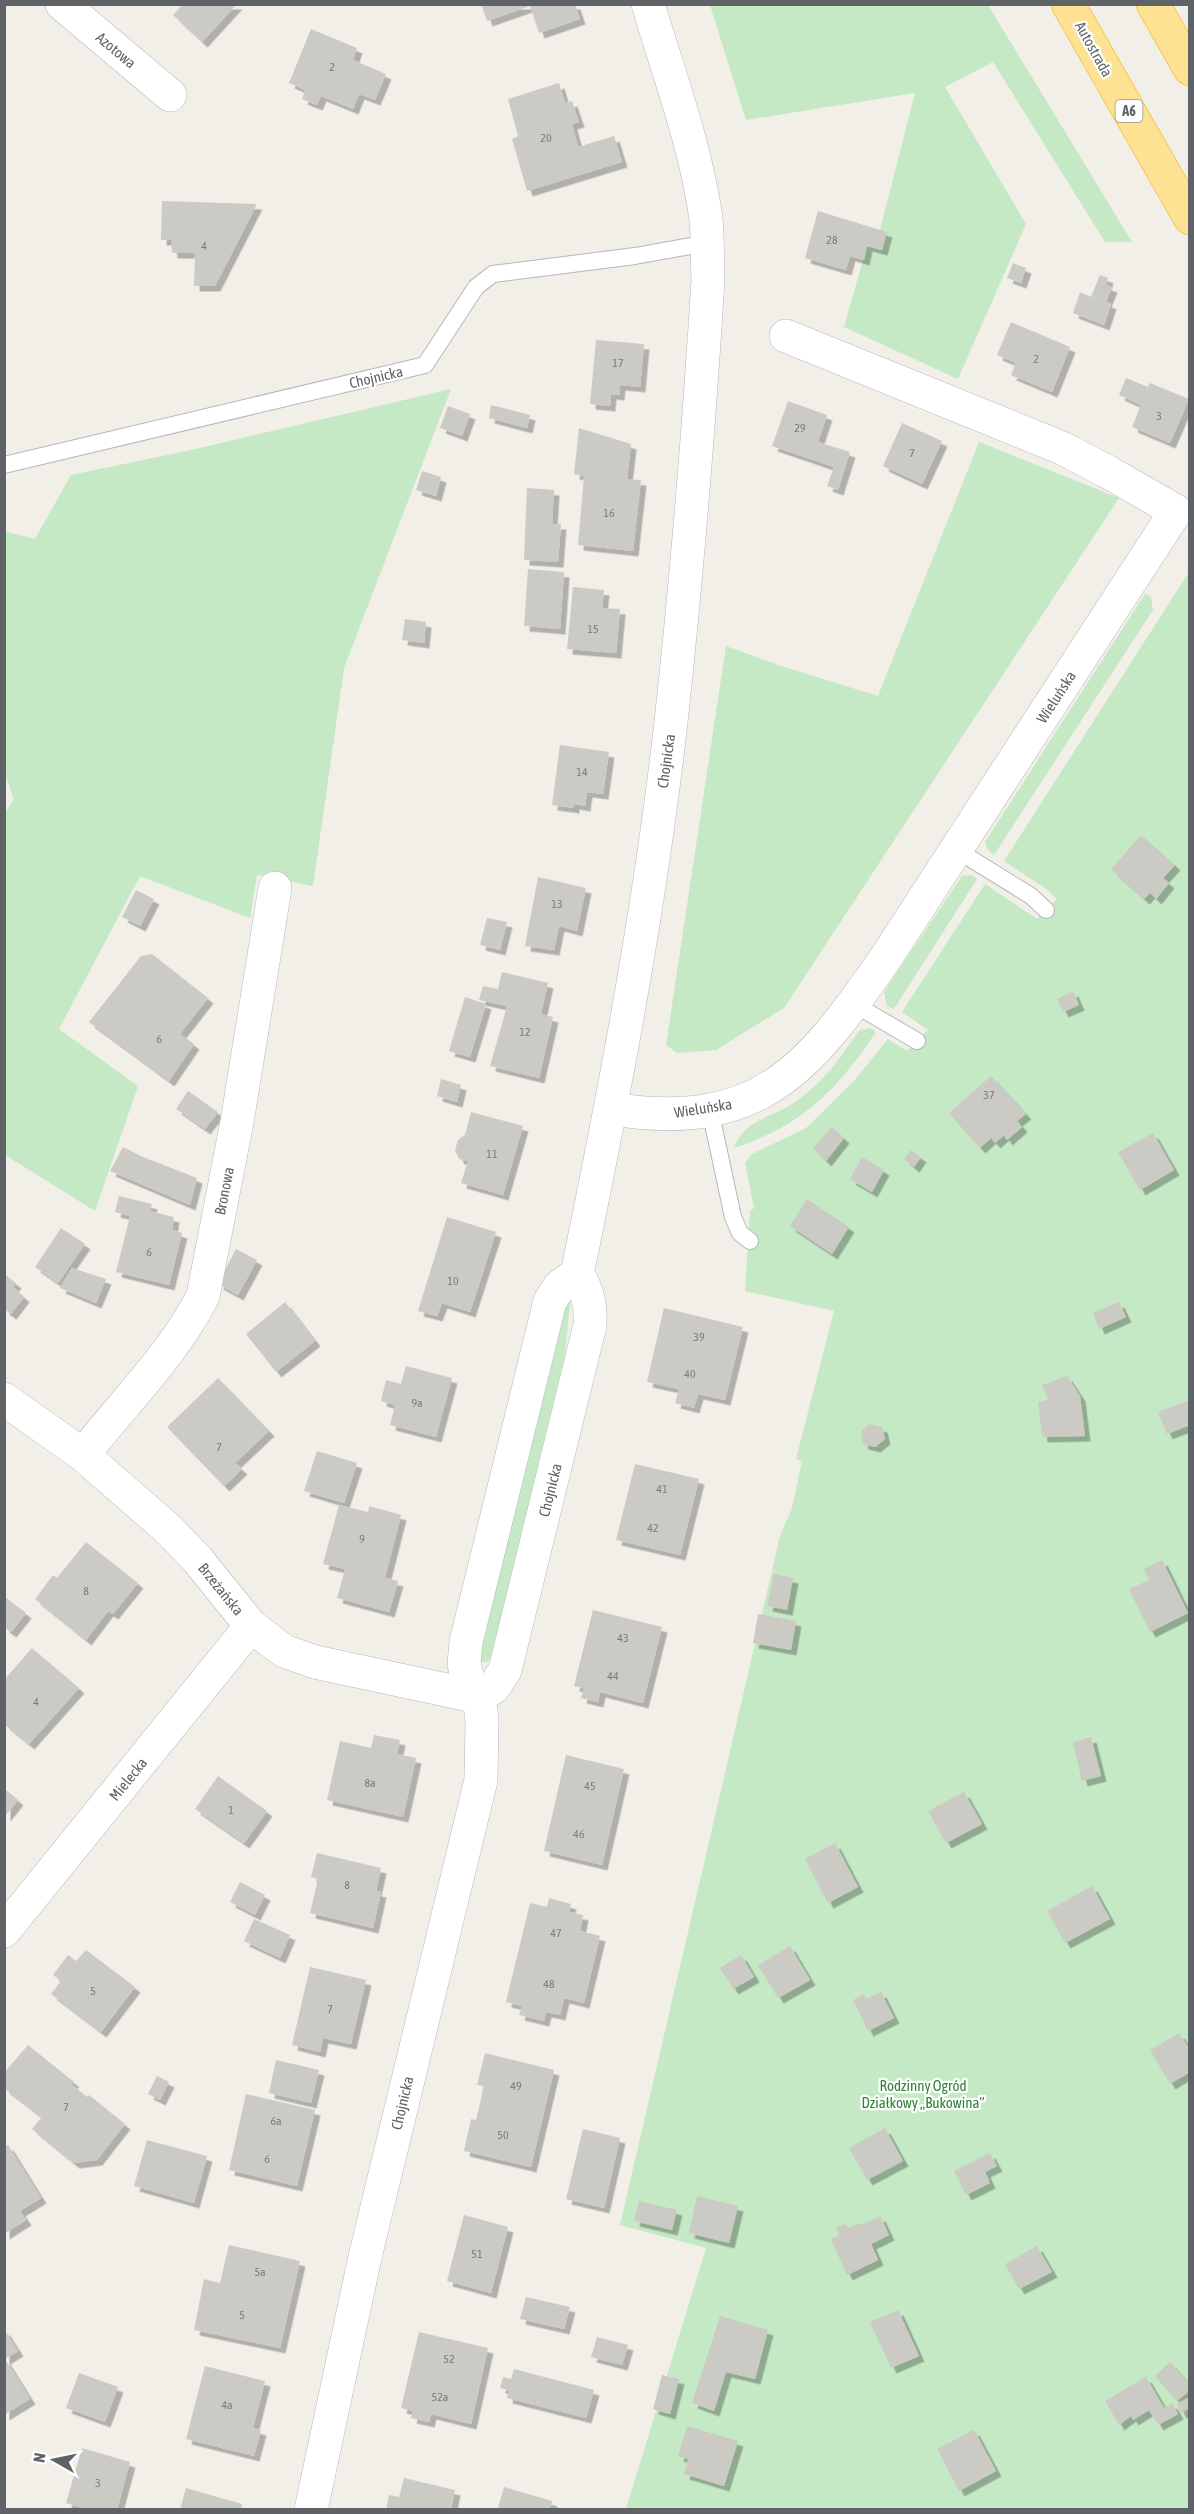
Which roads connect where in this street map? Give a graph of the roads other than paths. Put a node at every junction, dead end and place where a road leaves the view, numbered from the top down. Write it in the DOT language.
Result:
graph roads {
  1 [pos="62,4"];
  2 [pos="648,4"];
  3 [pos="1068,4"];
  4 [pos="1153,4"];
  5 [pos="1190,69"];
  6 [pos="170,95"];
  7 [pos="1190,218"];
  8 [pos="707,243"];
  9 [pos="786,336"];
  10 [pos="4,465"];
  11 [pos="955,849"];
  12 [pos="275,888"];
  13 [pos="1046,910"];
  14 [pos="854,1004"];
  15 [pos="917,1041"];
  16 [pos="612,1109"];
  17 [pos="710,1110"];
  18 [pos="750,1241"];
  19 [pos="576,1274"];
  20 [pos="4,1399"];
  21 [pos="83,1455"];
  22 [pos="251,1626"];
  23 [pos="479,1697"];
  24 [pos="4,1931"];
  25 [pos="311,2510"];
  1 -- 6 [label="street, Azotowa"];
  2 -- 8 [label="street, Chojnicka"];
  3 -- 7 [label="highway, Autostrada / A6"];
  4 -- 5 [label="highway"];
  8 -- 10 [label="lane, Chojnicka"];
  8 -- 16 [label="street, Chojnicka"];
  9 -- 11 [label="street, Wieluńska"];
  11 -- 13 [label="lane"];
  11 -- 14 [label="street, Wieluńska"];
  12 -- 21 [label="street, Bronowa"];
  14 -- 15 [label="lane"];
  14 -- 17 [label="street, Wieluńska"];
  16 -- 17 [label="street, Wieluńska"];
  16 -- 19 [label="street, Chojnicka"];
  17 -- 18 [label="lane"];
  19 -- 23 [label="street, Chojnicka"];
  19 -- 23 [label="street, Chojnicka"];
  20 -- 21 [label="street, Brzeżańska"];
  21 -- 22 [label="street, Brzeżańska"];
  22 -- 23 [label="street, Brzeżańska"];
  22 -- 24 [label="street, Mielecka"];
  23 -- 25 [label="street, Chojnicka"];
}
